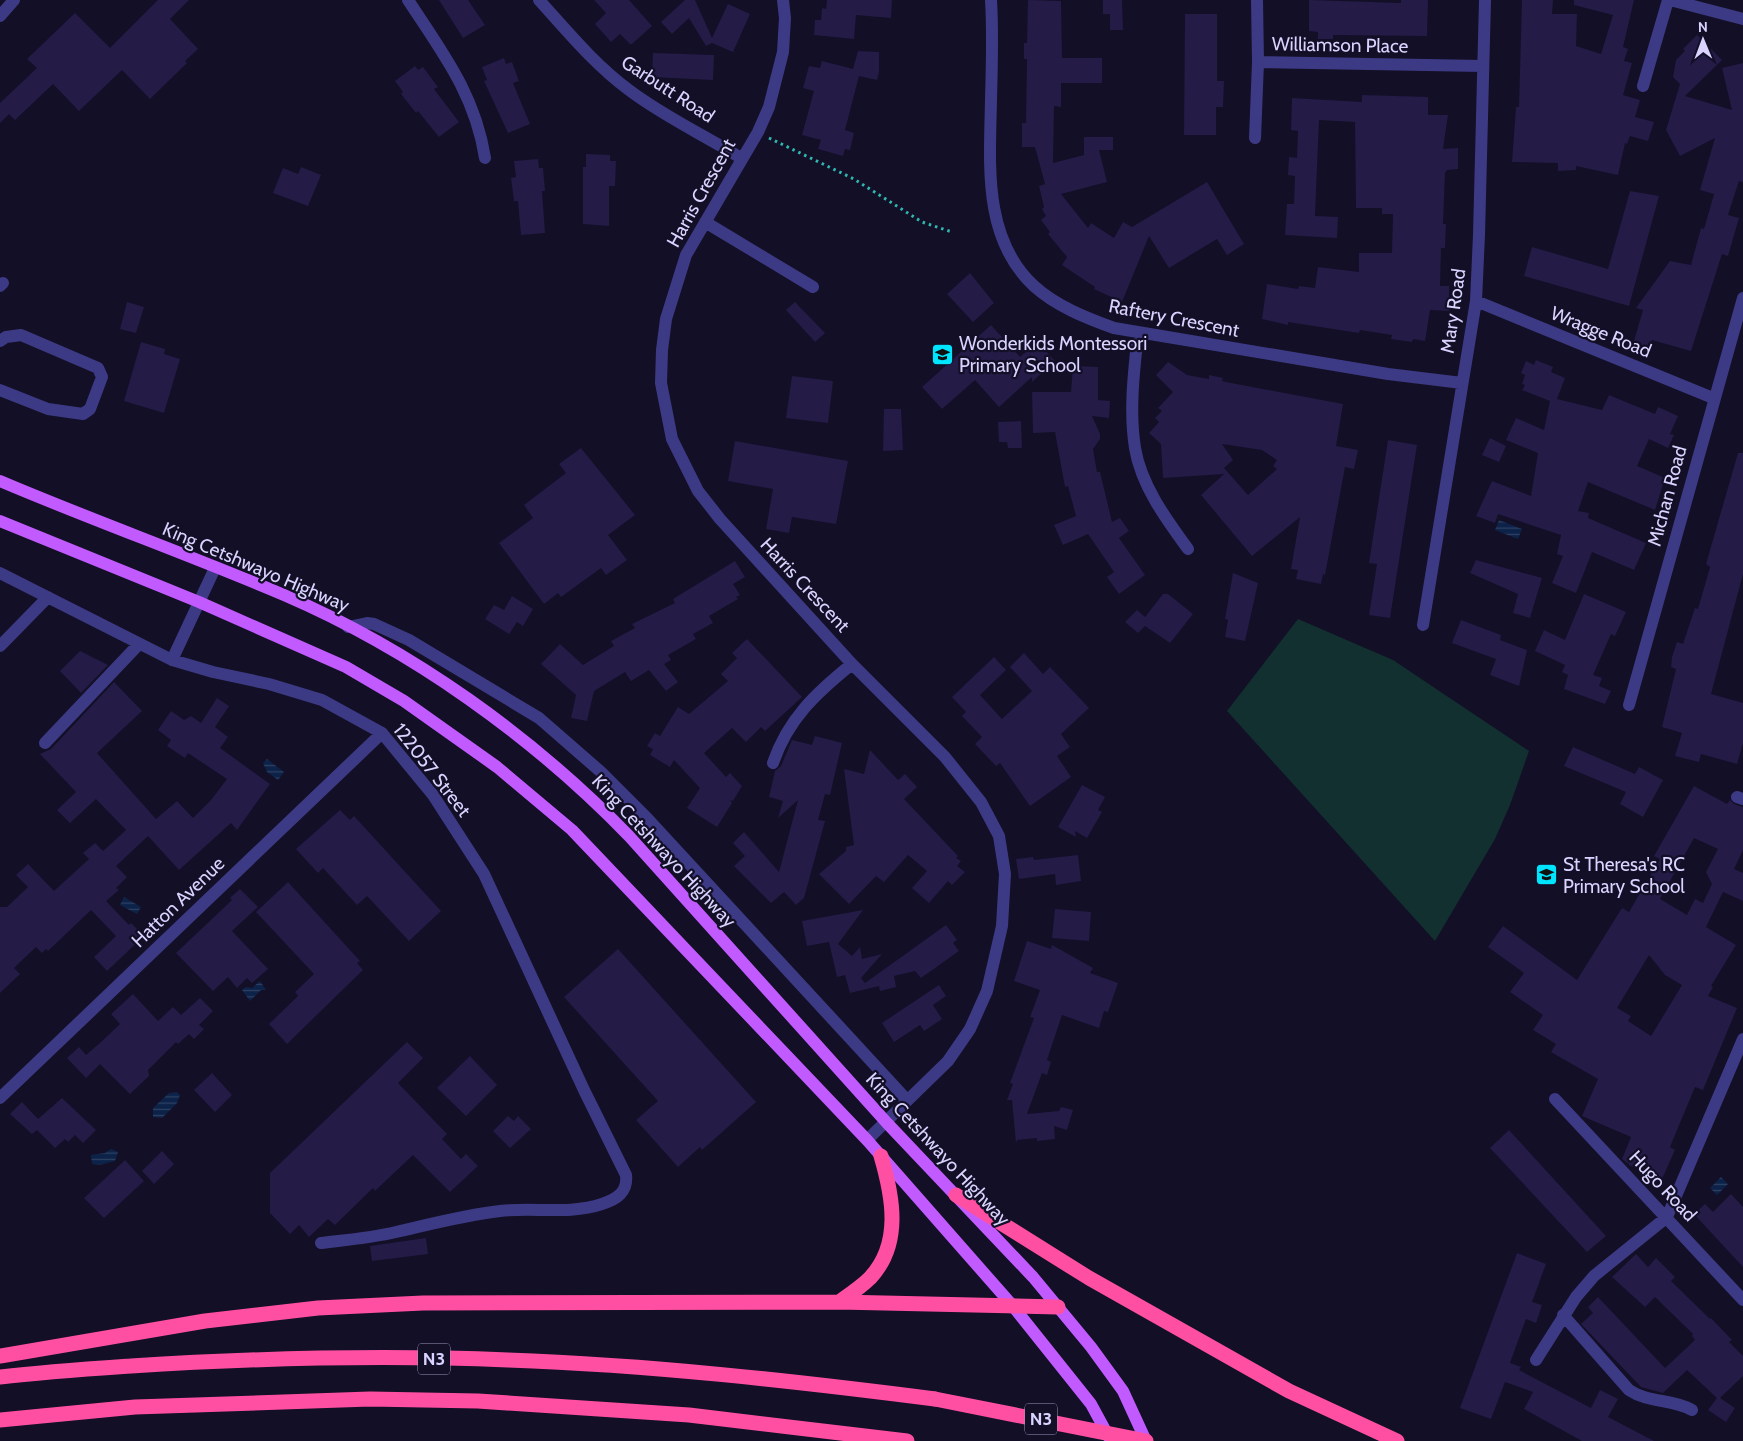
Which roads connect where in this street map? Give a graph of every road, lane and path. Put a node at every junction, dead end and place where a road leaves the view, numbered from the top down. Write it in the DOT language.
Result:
graph roads {
  1 [pos="14,0"];
  2 [pos="408,0"];
  3 [pos="539,0"];
  4 [pos="783,0"];
  5 [pos="991,0"];
  6 [pos="1257,0"];
  7 [pos="1485,0"];
  8 [pos="1669,0"];
  9 [pos="0,16"];
  10 [pos="1743,19"];
  11 [pos="1258,62"];
  12 [pos="1483,66"];
  13 [pos="1643,86"];
  14 [pos="758,132"];
  15 [pos="1255,138"];
  16 [pos="485,158"];
  17 [pos="741,158"];
  18 [pos="705,222"];
  19 [pos="952,232"];
  20 [pos="812,287"];
  21 [pos="1743,298"];
  22 [pos="1476,300"];
  23 [pos="1138,333"];
  24 [pos="0,341"];
  25 [pos="1462,383"];
  26 [pos="0,390"];
  27 [pos="1713,398"];
  28 [pos="0,481"];
  29 [pos="0,521"];
  30 [pos="1188,549"];
  31 [pos="215,568"];
  32 [pos="0,573"];
  33 [pos="48,598"];
  34 [pos="199,602"];
  35 [pos="1423,625"];
  36 [pos="348,626"];
  37 [pos="139,644"];
  38 [pos="0,646"];
  39 [pos="172,660"];
  40 [pos="852,664"];
  41 [pos="1629,705"];
  42 [pos="382,733"];
  43 [pos="45,743"];
  44 [pos="773,763"];
  45 [pos="1743,1039"];
  46 [pos="0,1098"];
  47 [pos="1555,1099"];
  48 [pos="907,1100"];
  49 [pos="887,1123"];
  50 [pos="867,1140"];
  51 [pos="881,1156"];
  52 [pos="956,1195"];
  53 [pos="1668,1217"];
  54 [pos="321,1243"];
  55 [pos="1743,1300"];
  56 [pos="839,1302"];
  57 [pos="1012,1304"];
  58 [pos="1058,1307"];
  59 [pos="1563,1315"];
  60 [pos="0,1356"];
  61 [pos="1536,1360"];
  62 [pos="0,1377"];
  63 [pos="1692,1410"];
  64 [pos="0,1420"];
  65 [pos="907,1441"];
  66 [pos="1111,1441"];
  67 [pos="1146,1441"];
  68 [pos="1397,1441"];
  1 -- 9 [label="street"];
  2 -- 16 [label="street"];
  3 -- 17 [label="street, Garbutt Road"];
  4 -- 14 [label="street, Harris Crescent"];
  5 -- 23 [label="street, Raftery Crescent"];
  6 -- 11 [label="street, Williamson Place"];
  7 -- 12 [label="street, Mary Road"];
  8 -- 10 [label="street"];
  8 -- 13 [label="street"];
  11 -- 12 [label="street, Williamson Place"];
  11 -- 15 [label="street"];
  12 -- 22 [label="street, Mary Road"];
  14 -- 17 [label="street, Harris Crescent"];
  14 -- 19 [label="path"];
  17 -- 18 [label="street, Harris Crescent"];
  18 -- 20 [label="street"];
  18 -- 40 [label="street, Harris Crescent"];
  21 -- 27 [label="street, Michan Road"];
  22 -- 25 [label="street, Mary Road"];
  22 -- 27 [label="street, Wragge Road"];
  23 -- 25 [label="street, Raftery Crescent"];
  23 -- 30 [label="street"];
  24 -- 26 [label="street"];
  25 -- 35 [label="street, Mary Road"];
  27 -- 41 [label="street, Michan Road"];
  28 -- 31 [label="main road, King Cetshwayo Highway"];
  29 -- 34 [label="main road"];
  31 -- 34 [label="street"];
  31 -- 36 [label="main road, King Cetshwayo Highway"];
  32 -- 33 [label="street, 122057 Street"];
  33 -- 37 [label="street, 122057 Street"];
  33 -- 38 [label="street"];
  34 -- 39 [label="street"];
  34 -- 50 [label="main road"];
  36 -- 48 [label="street"];
  36 -- 49 [label="main road, King Cetshwayo Highway"];
  37 -- 39 [label="street, 122057 Street"];
  37 -- 43 [label="street"];
  39 -- 42 [label="street, 122057 Street"];
  40 -- 44 [label="street"];
  40 -- 48 [label="street, Harris Crescent"];
  42 -- 46 [label="street, Hatton Avenue"];
  42 -- 54 [label="street, 122057 Street"];
  45 -- 53 [label="street"];
  47 -- 53 [label="street, Hugo Road"];
  48 -- 49 [label="street, Harris Crescent"];
  49 -- 50 [label="street, Harris Crescent"];
  49 -- 52 [label="main road, King Cetshwayo Highway"];
  50 -- 51 [label="main road"];
  51 -- 56 [label="highway"];
  51 -- 57 [label="main road"];
  52 -- 58 [label="main road, King Cetshwayo Highway"];
  52 -- 68 [label="highway"];
  53 -- 55 [label="street, Hugo Road"];
  53 -- 59 [label="street"];
  56 -- 57 [label="highway"];
  56 -- 60 [label="highway"];
  57 -- 58 [label="highway"];
  57 -- 66 [label="main road"];
  58 -- 67 [label="main road, King Cetshwayo Highway"];
  59 -- 61 [label="street"];
  59 -- 63 [label="street"];
  62 -- 67 [label="highway, N3, bridge"];
  64 -- 65 [label="highway, N3"];
}
